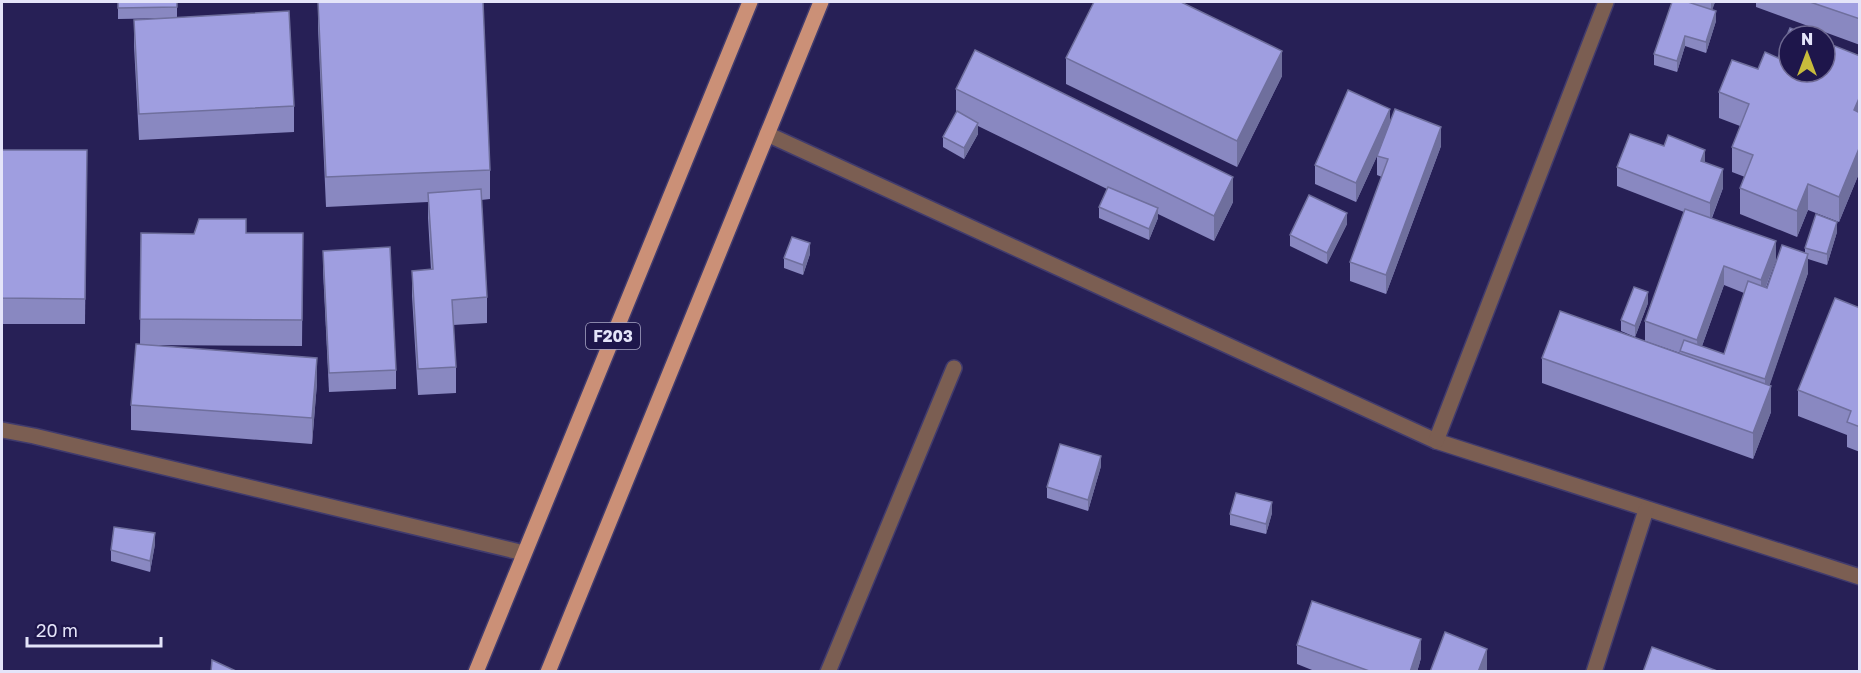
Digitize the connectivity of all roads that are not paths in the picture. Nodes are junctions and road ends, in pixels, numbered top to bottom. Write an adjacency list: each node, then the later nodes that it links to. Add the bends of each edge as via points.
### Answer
1 (750, 2): 9 (main road, F203)
2 (821, 2): 4 (main road)
3 (1606, 2): 7 (street)
4 (767, 134): 7 (street); 12 (main road)
5 (954, 368): 13 (street)
6 (2, 430): 9 (street)
7 (1436, 441): 8 (street)
8 (1646, 510): 10 (street); 14 (street)
9 (524, 553): 11 (main road, F203)
10 (1860, 577)
11 (476, 672)
12 (548, 672)
13 (828, 672)
14 (1594, 672)

